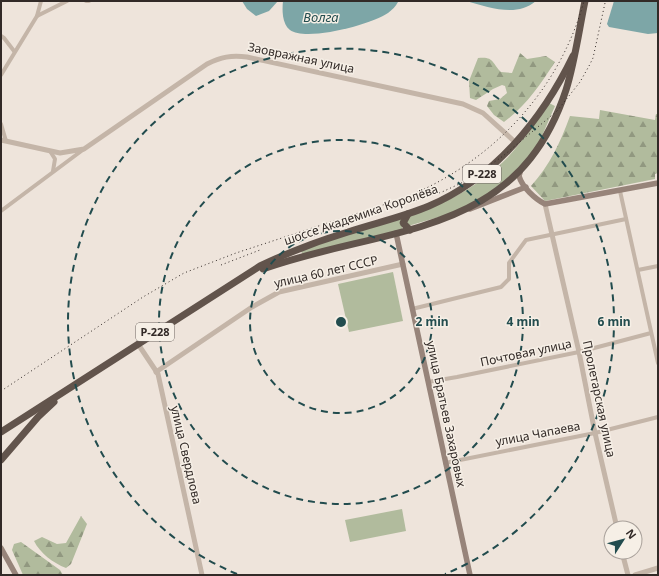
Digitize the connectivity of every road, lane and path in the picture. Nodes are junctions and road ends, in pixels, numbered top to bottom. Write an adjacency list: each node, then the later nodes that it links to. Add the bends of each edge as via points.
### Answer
1 (41, 1): 4 (street)
2 (67, 1): 4 (street)
3 (586, 1): 7 (highway, Р-228)
4 (37, 16): 6 (street)
5 (1, 36): 6 (street)
6 (14, 51): 8 (street)
7 (573, 56): 9 (highway, шоссе Академика Королёва / Р-228, via 559,84); 10 (highway, шоссе Академика Королёва / Р-228, via 566,91)
8 (1, 75)
9 (546, 102): 10 (highway, via 554,102); 13 (highway, шоссе Академика Королёва / Р-228)
10 (558, 109): 16 (highway, шоссе Академика Королёва / Р-228, via 541,144)
11 (1, 124): 12 (street)
12 (4, 140): 15 (street, Заовражная улица)
13 (515, 142): 14 (street, Заовражная улица, via 483,113 463,104 234,56 219,58 207,64); 24 (highway, шоссе Академика Королёва / Р-228, via 492,166 469,184 444,199)
14 (84, 149): 15 (street, Заовражная улица, via 69,153); 17 (street)
15 (50, 151): 17 (street, via 56,159)
16 (522, 168): 19 (main road, via 519,176); 22 (highway, шоссе Академика Королёва / Р-228, via 493,194)
17 (53, 172): 23 (street)
18 (658, 183): 20 (main road)
19 (526, 187): 21 (main road); 22 (main road)
20 (620, 191): 21 (main road); 25 (street)
21 (545, 204): 28 (street, Пролетарская улица)
22 (465, 210): 26 (highway, шоссе Академика Королёва / Р-228, via 444,220)
23 (1, 211)
24 (408, 214): 26 (highway, via 403,223); 32 (highway, шоссе Академика Королёва / Р-228, via 296,249)
25 (626, 219): 28 (street); 31 (street)
26 (410, 230): 27 (highway, шоссе Академика Королёва / Р-228)
27 (396, 234): 29 (main road, улица Братьев Захаровых); 32 (highway, шоссе Академика Королёва / Р-228, via 298,257)
28 (551, 234): 33 (street, via 525,241 509,263 509,279 501,287); 36 (street, Пролетарская улица)
29 (403, 264): 33 (main road, улица Братьев Захаровых); 38 (street, улица 60 лет СССР, via 279,292 252,307)
30 (658, 266): 31 (street)
31 (638, 270): 34 (street)
32 (245, 275): 35 (highway, шоссе Академика Королёва / Р-228)
33 (412, 309): 39 (main road, улица Братьев Захаровых)
34 (652, 333): 36 (street, Почтовая улица); 37 (street)
35 (138, 344): 38 (street, улица Свердлова); 40 (highway, шоссе Академика Королёва / Р-228)
36 (579, 352): 39 (street, Почтовая улица); 43 (street, Пролетарская улица)
37 (658, 363)
38 (156, 372): 51 (street, улица Свердлова)
39 (428, 382): 45 (main road, улица Братьев Захаровых)
40 (66, 391): 42 (highway, шоссе Академика Королёва / Р-228); 44 (highway, шоссе Академика Королёва / Р-228, via 38,417)
41 (658, 417): 43 (street, улица Чапаева)
42 (1, 432)
43 (594, 433): 45 (street, улица Чапаева); 46 (street, Пролетарская улица)
44 (1, 460)
45 (445, 463): 52 (main road, улица Братьев Захаровых)
46 (615, 520)
47 (1, 548): 50 (main road)
48 (624, 560): 53 (street)
49 (658, 568): 54 (street)
50 (16, 575)
51 (202, 575)
52 (470, 575)
53 (628, 575)
54 (635, 575)

